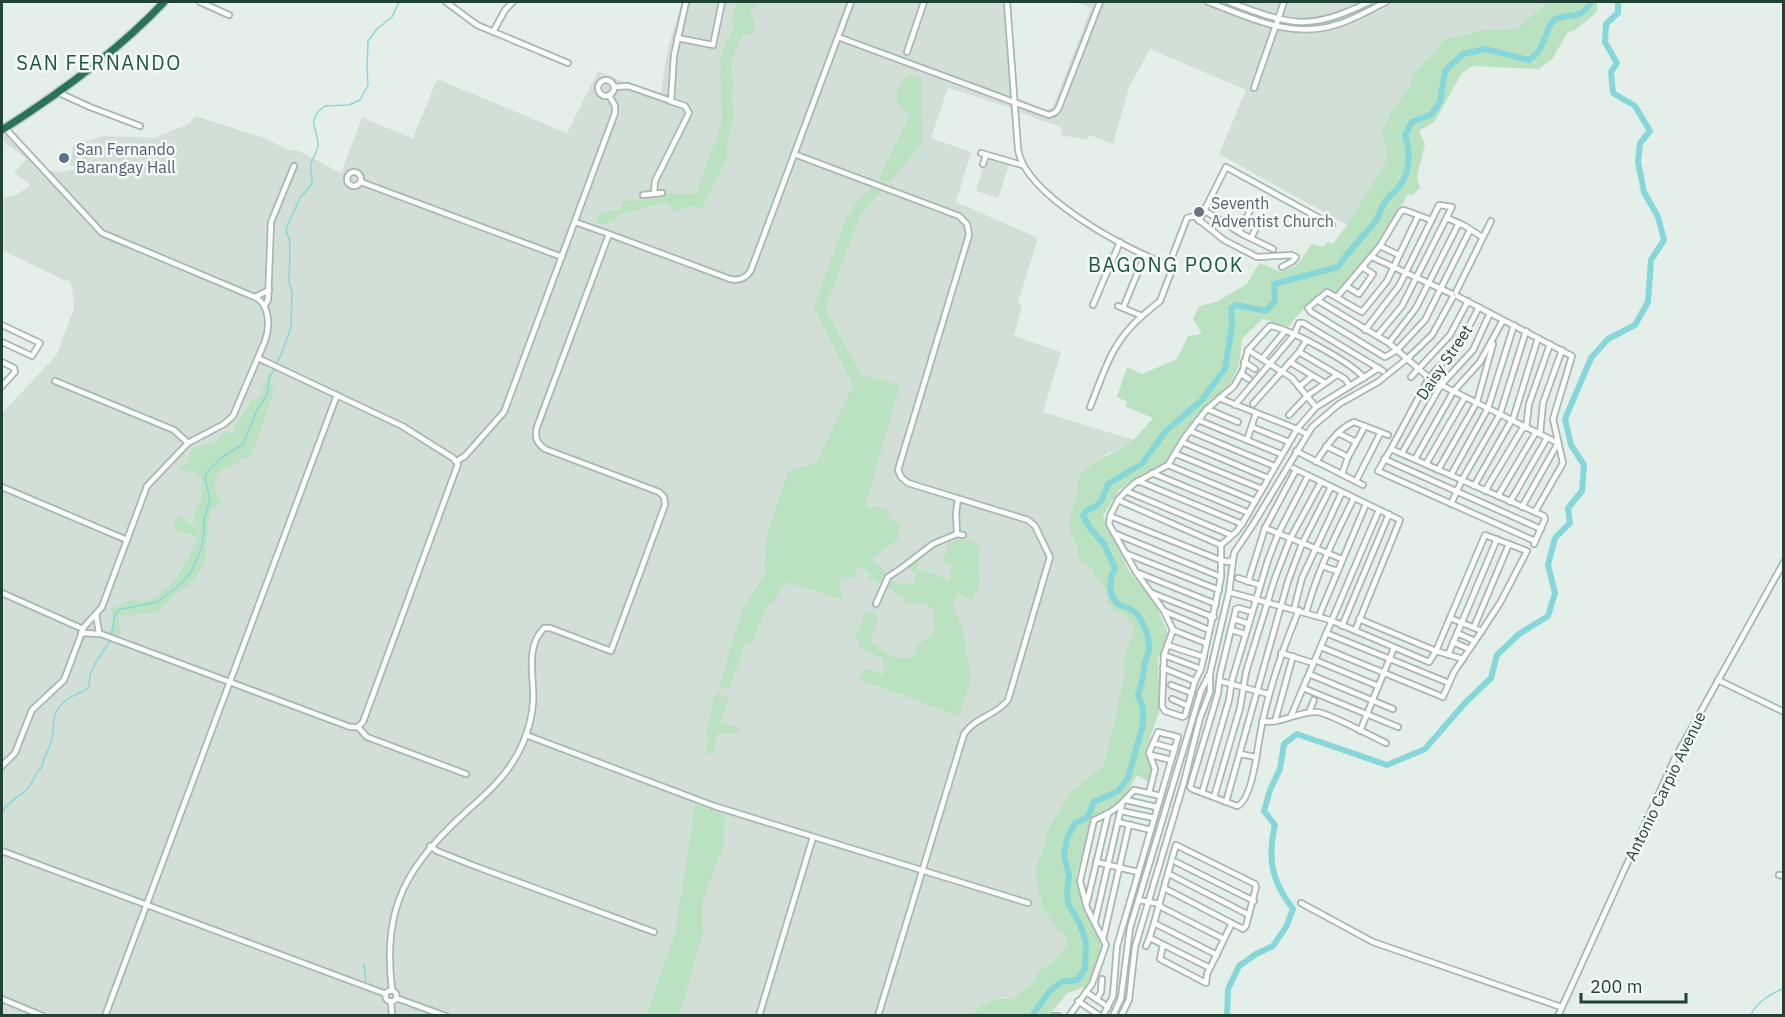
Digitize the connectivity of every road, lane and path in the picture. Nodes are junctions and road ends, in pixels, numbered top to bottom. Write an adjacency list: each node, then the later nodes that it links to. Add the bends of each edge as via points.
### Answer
1 (164, 2): 26 (highway, via 129,36)
2 (200, 2): 16 (street)
3 (446, 2): 19 (street, via 467,19)
4 (513, 2): 19 (street)
5 (686, 2): 21 (street)
6 (722, 2): 21 (street, via 713,45)
7 (851, 2): 20 (street)
8 (924, 2): 22 (street)
9 (1007, 2): 29 (street)
10 (1100, 2): 29 (street, via 1058,110 1046,115)
11 (1208, 2): 18 (street)
12 (1229, 2): 17 (street)
13 (1284, 2): 17 (street)
14 (1369, 2): 17 (street, via 1324,20)
15 (1386, 2): 18 (street, via 1328,27)
16 (229, 15)
17 (1278, 19): 18 (street)
18 (1275, 27): 25 (street)
19 (493, 32): 23 (street)
20 (838, 37): 29 (street); 32 (street)
21 (677, 38): 28 (street)
22 (907, 52)
23 (568, 63)
24 (614, 87): 27 (street); 27 (street, via 608,81 599,85 600,93); 28 (street, via 628,86)
25 (1254, 88)
26 (57, 92): 30 (street); 31 (highway)
27 (609, 95): 50 (street, via 615,113)
28 (670, 101): 39 (street, via 685,106 688,113 655,181)
29 (1014, 103): 35 (street)
30 (140, 126)
31 (3, 129): 80 (street, via 101,232)
32 (794, 154): 56 (street, via 751,270 742,279 730,279); 202 (street, via 959,216 968,225 969,233 898,468 908,483)
33 (1229, 160): 37 (street)
34 (983, 164): 35 (street, via 983,154)
35 (1023, 165): 61 (street, via 1039,185 1075,214)
36 (294, 166): 78 (street, via 271,222)
37 (1226, 167): 43 (street); 52 (street)
38 (361, 182): 67 (street)
39 (654, 193): 40 (street); 41 (street)
40 (662, 193)
41 (644, 195)
42 (1254, 204): 55 (street)
43 (1204, 211): 48 (street); 53 (street)
44 (1418, 216): 47 (street); 62 (street, via 1401,211); 66 (street)
45 (1447, 218): 47 (street, via 1452,207 1440,204); 51 (street); 74 (street)
46 (1260, 220): 59 (street)
47 (1431, 220): 73 (street)
48 (1199, 221): 60 (street); 69 (street, via 1194,216 1187,218)
49 (1491, 221): 58 (street)
50 (575, 222): 56 (street); 67 (street)
51 (1459, 223): 54 (street); 75 (street)
52 (1332, 225)
53 (1230, 227): 55 (street); 60 (street)
54 (1470, 230): 58 (street); 77 (street)
55 (1239, 232): 57 (street)
56 (609, 234): 322 (street, via 536,438 545,449 656,490 664,497 665,505 611,651 550,628 541,631 532,655 533,703)
57 (1244, 235): 59 (street); 63 (street)
58 (1482, 237): 79 (street)
59 (1251, 238): 64 (street)
60 (1224, 240): 63 (street)
61 (1120, 242): 65 (street); 85 (street)
62 (1380, 246): 66 (street); 68 (street)
63 (1238, 247): 70 (street, via 1257,257 1296,257)
64 (1273, 249)
65 (1145, 255): 69 (street); 89 (street, via 1121,307)
66 (1399, 255): 72 (street)
67 (562, 256): 176 (street, via 503,415)
68 (1372, 257): 71 (street); 72 (street)
69 (1169, 265): 89 (street, via 1170,275 1160,301)
70 (1282, 267)
71 (1362, 267): 76 (street); 76 (street, via 1373,275 1359,294)
72 (1393, 268): 73 (street); 87 (street)
73 (1406, 273): 74 (street); 94 (street)
74 (1417, 279): 75 (street); 98 (street, via 1402,306)
75 (1430, 284): 77 (street); 103 (street)
76 (1346, 286): 81 (street)
77 (1441, 289): 79 (street); 106 (street, via 1425,320)
78 (268, 290): 80 (street); 84 (street)
79 (1455, 295): 83 (street); 110 (street, via 1432,335)
80 (255, 297): 84 (street)
81 (1337, 297): 82 (street, via 1327,292); 87 (street)
82 (1317, 300): 91 (street); 106 (street, via 1308,308 1311,312 1385,357)
83 (1468, 301): 86 (street); 117 (street, via 1450,334)
84 (265, 305): 109 (street, via 267,334)
85 (1093, 305)
86 (1479, 307): 88 (street); 124 (street, Daisy Street, via 1461,342)
87 (1362, 312): 91 (street)
88 (1491, 313): 90 (street); 128 (street, via 1473,350)
89 (1142, 316): 140 (street, via 1117,342)
90 (1503, 320): 93 (street); 99 (street)
91 (1354, 322): 94 (street)
92 (2, 325): 102 (street, via 40,343 32,356)
93 (1514, 326): 96 (street); 142 (street)
94 (1365, 330): 98 (street)
95 (1285, 331): 97 (street); 105 (street, via 1270,326); 111 (street)
96 (1526, 331): 100 (street); 145 (street)
97 (1294, 335): 101 (street); 115 (street); 123 (street, via 1299,323 1303,323 1381,369)
98 (1377, 336): 103 (street)
99 (1495, 338): 132 (street); 137 (street)
100 (1538, 338): 104 (street); 148 (street)
101 (1306, 341): 108 (street); 123 (street)
102 (2, 342)
103 (1389, 344): 106 (street)
104 (1550, 344): 107 (street); 152 (street)
105 (1248, 350): 111 (street); 113 (street)
106 (1397, 350): 110 (street)
107 (1562, 350): 157 (street, via 1543,402); 166 (street, via 1573,357 1553,419)
108 (1299, 352): 114 (street); 120 (street)
109 (258, 358): 133 (street); 165 (street, via 231,418)
110 (1408, 358): 117 (street); 158 (street, via 1378,382 1329,411)
111 (1262, 359): 115 (street)
112 (2, 362): 129 (street, via 15,372)
113 (1244, 362): 116 (street); 119 (street)
114 (1290, 362): 118 (street); 121 (street)
115 (1270, 363): 118 (street); 139 (street)
116 (1255, 369)
117 (1420, 369): 122 (street); 124 (street)
118 (1281, 372): 131 (street); 138 (street)
119 (1241, 374): 125 (street); 136 (street)
120 (1337, 375): 127 (street); 130 (street)
121 (1312, 376): 127 (street); 131 (street)
122 (1411, 377)
123 (1364, 378): 130 (street)
124 (1430, 378): 128 (street); 168 (street, Daisy Street)
125 (1249, 379)
126 (55, 381): 165 (street, via 176,432)
127 (1325, 383): 134 (street)
128 (1441, 385): 132 (street); 170 (street)
129 (2, 386)
130 (1350, 386): 141 (street)
131 (1299, 387): 134 (street)
132 (1453, 392): 135 (street); 175 (street)
133 (337, 395): 176 (street, via 405,427); 296 (street)
134 (1307, 396): 141 (street); 146 (street)
135 (1465, 397): 137 (street); 178 (street)
136 (1219, 399): 139 (street); 143 (street)
137 (1477, 402): 142 (street); 181 (street)
138 (1253, 404)
139 (1235, 405): 144 (street)
140 (1090, 407)
141 (1316, 407): 153 (street)
142 (1488, 408): 145 (street); 184 (street)
143 (1207, 409): 147 (street); 149 (street)
144 (1256, 413): 151 (street); 153 (street)
145 (1500, 414): 148 (street); 187 (street)
146 (1289, 415)
147 (1198, 420): 154 (street); 161 (street)
148 (1512, 420): 152 (street); 192 (street)
149 (1238, 422)
150 (1365, 426): 155 (street); 156 (street, via 1354,422); 164 (street)
151 (1252, 427): 161 (street); 163 (street)
152 (1525, 427): 157 (street); 197 (street)
153 (1297, 429): 158 (street); 163 (street)
154 (1190, 431): 162 (street); 180 (street)
155 (1381, 432): 159 (street); 189 (street)
156 (1338, 433): 164 (street); 167 (street)
157 (1538, 433): 160 (street); 200 (street)
158 (1307, 434): 169 (street)
159 (1388, 435)
160 (1547, 438): 166 (street); 205 (street)
161 (1246, 440): 172 (street)
162 (1182, 441): 171 (street); 186 (street)
163 (1289, 442): 172 (street)
164 (1356, 442): 173 (street)
165 (188, 443): 222 (street, via 147,486)
166 (1558, 443): 208 (street); 210 (street, via 1563,463)
167 (1326, 446): 173 (street); 177 (street)
168 (1391, 448): 170 (street); 174 (street, Daisy Street)
169 (1296, 451): 177 (street); 231 (street)
170 (1402, 453): 175 (street)
171 (1176, 454): 179 (street); 195 (street)
172 (1281, 454): 180 (street)
173 (1348, 457): 183 (street)
174 (1384, 459): 199 (street); 207 (street, via 1378,472)
175 (1414, 459): 178 (street)
176 (457, 461): 319 (street, via 372,698)
177 (1316, 462): 183 (street)
178 (1426, 464): 181 (street)
179 (1168, 465): 182 (street); 204 (street)
180 (1274, 466): 186 (street)
181 (1438, 470): 184 (street)
182 (1152, 473): 188 (street); 211 (street)
183 (1341, 474): 189 (street)
184 (1451, 475): 187 (street)
185 (1308, 476): 190 (street); 215 (street, via 1294,469); 218 (street)
186 (1268, 478): 195 (street)
187 (1462, 480): 192 (street); 199 (street)
188 (1138, 481): 196 (street); 214 (street)
189 (1356, 481): 191 (street)
190 (1321, 482): 194 (street); 220 (street)
191 (1363, 484)
192 (1474, 486): 197 (street)
193 (2, 487): 222 (street)
194 (1331, 487): 198 (street); 223 (street)
195 (1262, 489): 204 (street)
196 (1126, 491): 203 (street); 219 (street)
197 (1485, 491): 200 (street)
198 (1342, 492): 201 (street); 226 (street)
199 (1457, 492): 207 (street); 216 (street)
200 (1498, 496): 205 (street)
201 (1354, 498): 206 (street); 228 (street)
202 (958, 499): 246 (street, via 960,535 927,548 888,577); 354 (street, via 1030,521 1049,560 1008,700 964,734)
203 (1118, 500): 213 (street); 225 (street)
204 (1255, 501): 211 (street)
205 (1510, 502): 208 (street)
206 (1366, 504): 209 (street); 229 (street)
207 (1451, 504): 216 (street, via 1534,543)
208 (1522, 507): 210 (street)
209 (1379, 510): 212 (street); 259 (street)
210 (1535, 512): 216 (street, via 1545,517)
211 (1249, 513): 214 (street)
212 (1389, 514): 256 (street, via 1400,522); 262 (street)
213 (1110, 516): 217 (street, via 1108,524); 230 (street)
214 (1242, 524): 219 (street)
215 (1265, 528): 218 (street); 238 (street)
216 (1541, 529)
217 (1115, 533): 227 (street); 236 (street)
218 (1278, 534): 220 (street); 239 (street)
219 (1232, 536): 225 (street)
220 (1290, 539): 223 (street); 245 (street)
221 (1497, 539): 224 (street); 257 (street, via 1485,536); 260 (street)
222 (127, 540): 253 (street, via 104,605)
223 (1302, 544): 226 (street); 248 (street)
224 (1509, 544): 263 (street); 269 (street, via 1527,551)
225 (1221, 546): 230 (street)
226 (1315, 549): 228 (street); 249 (street, via 1302,578)
227 (1125, 553): 234 (street); 240 (street)
228 (1327, 554): 229 (street); 233 (street)
229 (1342, 559): 235 (street)
230 (1220, 560): 231 (street); 236 (street)
231 (1232, 560): 241 (street)
232 (1784, 562): 295 (street, Antonio Carpio Avenue)
233 (1322, 566): 235 (street); 252 (street)
234 (1136, 572): 243 (street); 247 (street)
235 (1337, 572): 254 (street)
236 (1221, 577): 240 (street)
237 (1238, 578): 238 (street)
238 (1248, 582): 239 (street)
239 (1260, 585): 244 (street)
240 (1219, 590): 247 (street)
241 (1229, 592): 244 (street); 292 (street)
242 (2, 593): 267 (street)
243 (1152, 593): 250 (street); 255 (street)
244 (1256, 599): 245 (street); 251 (street)
245 (1268, 603): 248 (street); 303 (street)
246 (876, 604)
247 (1216, 604): 255 (street)
248 (1281, 607): 249 (street); 305 (street)
249 (1296, 610): 252 (street); 282 (street)
250 (1164, 611): 264 (street); 265 (street)
251 (1252, 612): 258 (street, via 1238,607); 261 (street)
252 (1306, 613): 254 (street)
253 (96, 614): 267 (street); 270 (street)
254 (1318, 616): 259 (street)
255 (1212, 617): 265 (street)
256 (1359, 618): 268 (street); 281 (street)
257 (1450, 618): 260 (street); 281 (street)
258 (1234, 619): 261 (street); 266 (street)
259 (1330, 620): 262 (street); 271 (street)
260 (1461, 622): 263 (street); 272 (street)
261 (1249, 624): 273 (street)
262 (1342, 626): 268 (street)
263 (1474, 627): 269 (street)
264 (1173, 630): 276 (street); 277 (street)
265 (1209, 630): 276 (street)
266 (1231, 630): 273 (street); 298 (street)
267 (82, 631): 270 (street); 330 (street, via 65,678 32,710 15,753)
268 (1355, 631): 279 (street)
269 (1482, 631): 274 (street)
270 (99, 633): 296 (street)
271 (1326, 633): 278 (street); 287 (street)
272 (1457, 633): 274 (street); 275 (street)
273 (1245, 634): 301 (street)
274 (1475, 641): 280 (street)
275 (1453, 642): 280 (street); 284 (street)
276 (1206, 643): 286 (street)
277 (1167, 645): 283 (street); 286 (street)
278 (1321, 647): 289 (street); 293 (street)
279 (1394, 648): 281 (street, via 1428,662); 287 (street)
280 (1469, 649): 288 (street)
281 (1436, 651): 284 (street)
282 (1281, 653): 285 (street); 307 (street)
283 (1164, 655): 290 (street); 291 (street)
284 (1448, 655): 288 (street)
285 (1293, 656): 289 (street); 318 (street)
286 (1204, 657): 291 (street)
287 (1389, 659): 293 (street); 299 (street)
288 (1463, 659): 299 (street)
289 (1314, 662): 294 (street); 302 (street)
290 (1163, 668): 297 (street); 311 (street, via 1163,709 1183,717)
291 (1201, 669): 297 (street)
292 (1210, 673): 358 (street, via 1201,691); 361 (street, via 1210,692)
293 (1383, 673): 299 (street, via 1443,697); 302 (street)
294 (1309, 674): 304 (street); 310 (street)
295 (1718, 680): 314 (street); 392 (street, Antonio Carpio Avenue, via 1675,758)
296 (231, 681): 319 (street); 364 (street)
297 (1195, 681): 306 (street)
298 (1220, 681): 301 (street); 335 (street, via 1190,785)
299 (1449, 683)
300 (1171, 685): 306 (street)
301 (1232, 685): 303 (street); 335 (street)
302 (1378, 686): 310 (street)
303 (1244, 688): 305 (street); 337 (street)
304 (1303, 688): 315 (street); 316 (street)
305 (1256, 692): 307 (street); 326 (street)
306 (1191, 693): 311 (street)
307 (1268, 694): 317 (street)
308 (1172, 699): 311 (street)
309 (1314, 700): 313 (street)
310 (1372, 700): 312 (street); 315 (street)
311 (1188, 706)
312 (1393, 709)
313 (1309, 712): 316 (street); 321 (street, via 1320,712)
314 (1784, 712)
315 (1366, 714): 320 (street); 321 (street)
316 (1291, 716): 318 (street)
317 (1262, 721): 318 (street); 328 (street)
318 (1275, 721)
319 (358, 727): 333 (street, via 367,737)
320 (1398, 727)
321 (1360, 731): 324 (street)
322 (526, 735): 347 (street, via 706,803); 348 (street, via 502,778)
323 (1153, 743): 325 (street); 325 (street, via 1158,732 1178,737); 331 (street, via 1149,753)
324 (1386, 743)
325 (1174, 749): 329 (street)
326 (1240, 754): 328 (street); 339 (street)
327 (1151, 755): 329 (street)
328 (1256, 758): 339 (street, via 1243,803 1237,806)
329 (1171, 760): 332 (street)
330 (2, 766)
331 (1155, 769): 332 (street); 334 (street)
332 (1168, 772): 336 (street)
333 (466, 774)
334 (1149, 793): 336 (street); 338 (street, via 1134,790)
335 (1202, 793): 337 (street)
336 (1161, 796): 343 (street)
337 (1214, 797): 339 (street)
338 (1124, 802): 340 (street); 341 (street); 342 (street)
339 (1226, 802)
340 (1156, 807)
341 (1121, 811): 343 (street); 344 (street)
342 (1108, 814): 351 (street); 363 (street, via 1094,820 1080,880)
343 (1154, 818): 346 (street)
344 (1118, 822): 345 (street); 352 (street)
345 (1129, 825): 346 (street); 353 (street)
346 (1151, 830): 355 (street)
347 (813, 837): 354 (street); 398 (street)
348 (430, 846): 370 (street); 383 (street, via 409,878 395,914 389,951)
349 (2, 851): 364 (street)
350 (1176, 861): 359 (street)
351 (1096, 862): 352 (street); 363 (street)
352 (1108, 865): 353 (street); 367 (street)
353 (1120, 868): 355 (street); 372 (street)
354 (922, 871): 360 (street); 399 (street)
355 (1138, 872): 376 (street)
356 (1169, 874): 366 (street)
357 (1164, 888): 359 (street, via 1176,845 1255,884); 365 (street); 369 (street)
358 (1139, 900): 361 (street); 402 (street, via 1130,928 1121,998)
359 (1254, 901): 366 (street)
360 (1028, 903)
361 (1149, 903): 365 (street); 403 (street, via 1135,947 1129,1000)
362 (1301, 903): 392 (street, via 1373,942)
363 (1086, 904): 367 (street)
364 (147, 905): 385 (street); 395 (street)
365 (1159, 906): 368 (street); 373 (street)
366 (1249, 915): 369 (street, via 1243,929)
367 (1095, 923): 372 (street)
368 (1154, 923): 371 (street); 378 (street)
369 (1232, 923): 373 (street)
370 (654, 932)
371 (1150, 938): 375 (street); 377 (street)
372 (1103, 939): 374 (street)
373 (1224, 939): 378 (street)
374 (1106, 945): 376 (street); 380 (street)
375 (1163, 945): 379 (street); 379 (street, via 1160,960 1205,983)
376 (1117, 946): 382 (street)
377 (1146, 946)
378 (1216, 955): 379 (street)
379 (1210, 968)
380 (1094, 978): 381 (street); 384 (street)
381 (1102, 979): 382 (street); 388 (street)
382 (1115, 980): 391 (street)
383 (392, 990): 385 (street); 386 (street)
384 (1086, 992): 388 (street); 390 (street)
385 (386, 994): 389 (street)
386 (396, 998): 389 (street); 397 (street)
387 (2, 999): 394 (street)
388 (1096, 999): 391 (street)
389 (391, 1001): 396 (street)
390 (1078, 1001): 393 (street); 401 (street)
391 (1108, 1007): 401 (street)
392 (1562, 1007): 404 (street, Antonio Carpio Avenue)
393 (1070, 1013): 400 (street)
394 (43, 1016)
395 (105, 1016)
396 (392, 1016)
397 (446, 1016)
398 (759, 1016)
399 (878, 1016)
400 (1079, 1016)
401 (1102, 1016)
402 (1113, 1016)
403 (1121, 1016)
404 (1558, 1016)

